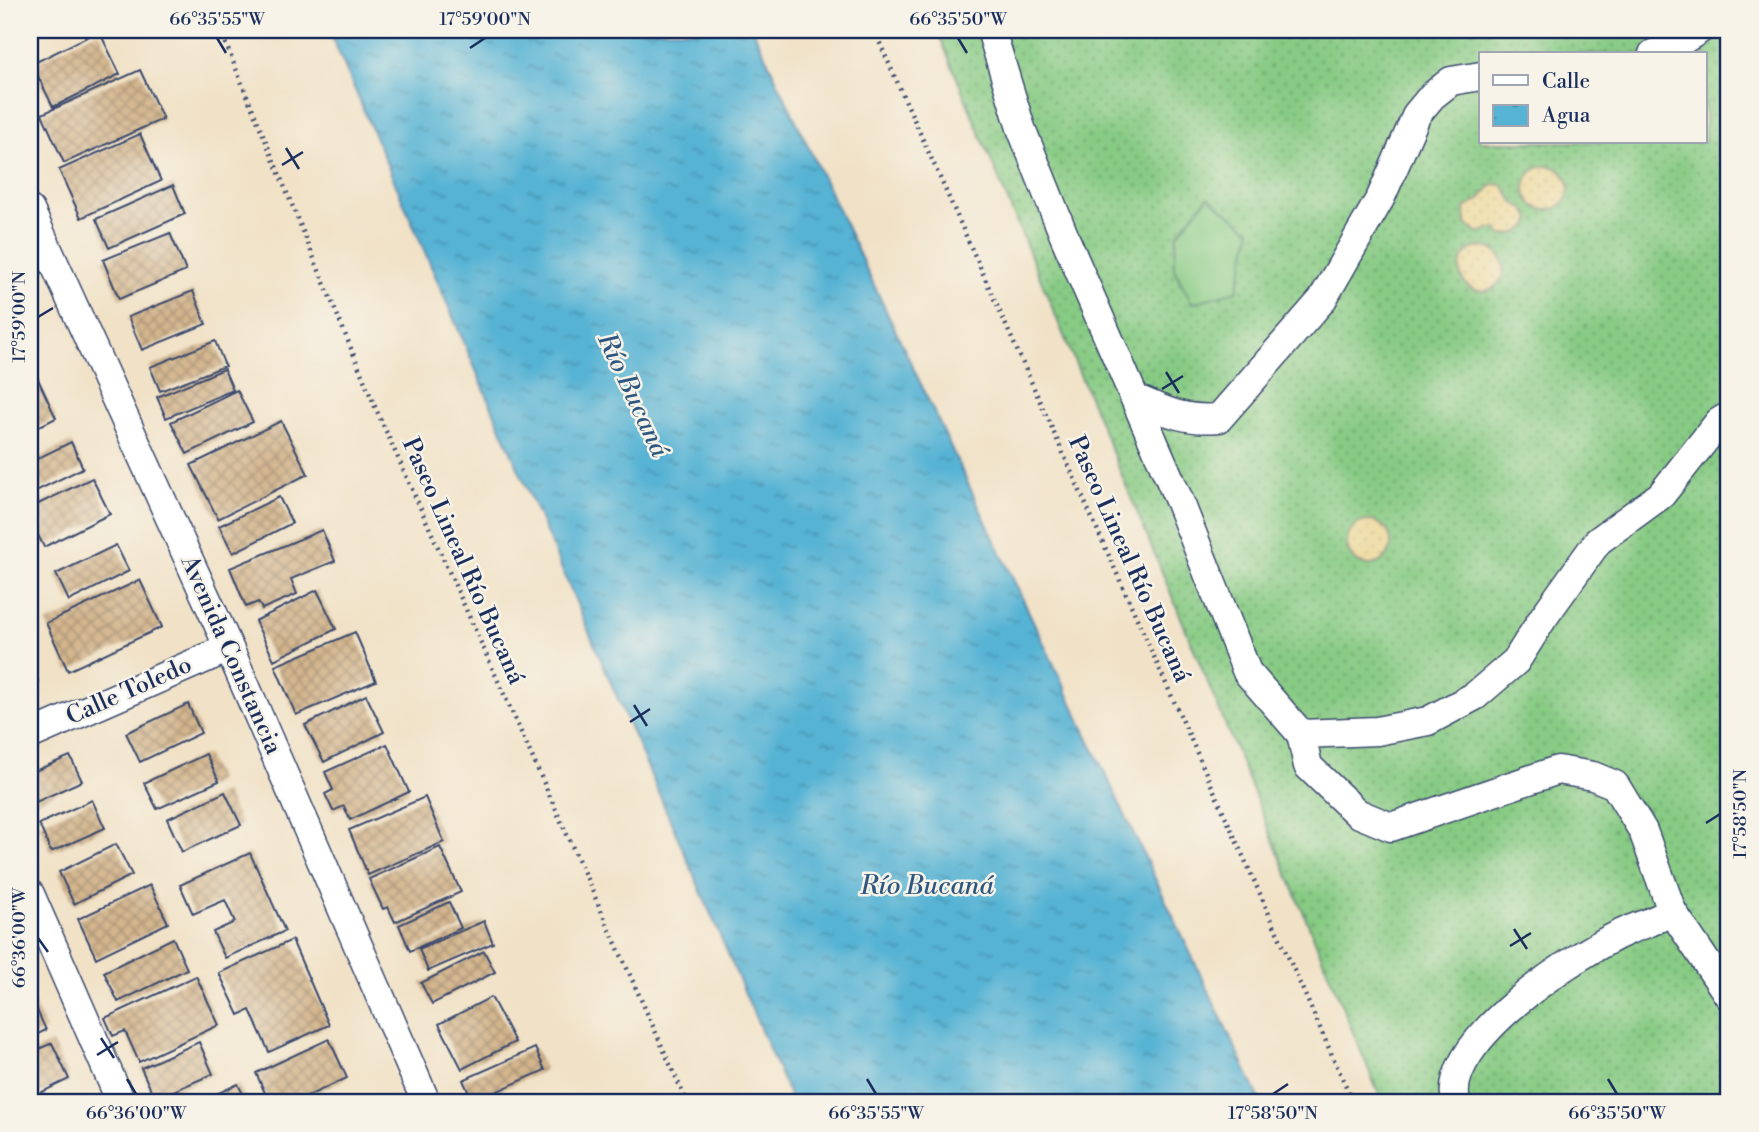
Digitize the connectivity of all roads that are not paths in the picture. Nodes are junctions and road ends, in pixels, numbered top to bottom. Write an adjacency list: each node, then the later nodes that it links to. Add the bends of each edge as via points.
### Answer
1 (991, 30): 6 (street, via 1021,128)
2 (1699, 30): 3 (street)
3 (1658, 52)
4 (1479, 76): 6 (street, via 1451,82 1417,114 1381,197 1322,300 1219,418 1181,417)
5 (30, 210): 8 (street, Avenida Constancia)
6 (1137, 400): 9 (street, via 1247,672)
7 (1729, 416): 9 (street, via 1719,422 1661,495 1598,541 1516,661 1475,696 1428,722 1377,732)
8 (229, 648): 10 (street, Calle Toledo); 15 (street, Avenida Constancia)
9 (1301, 734): 12 (street, via 1308,766 1357,813 1391,827 1558,770 1615,785 1643,831)
10 (30, 735)
11 (30, 894): 14 (street)
12 (1672, 911): 13 (street); 16 (street, via 1560,970 1493,1023 1458,1070)
13 (1729, 996)
14 (121, 1102)
15 (426, 1102)
16 (1456, 1102)

